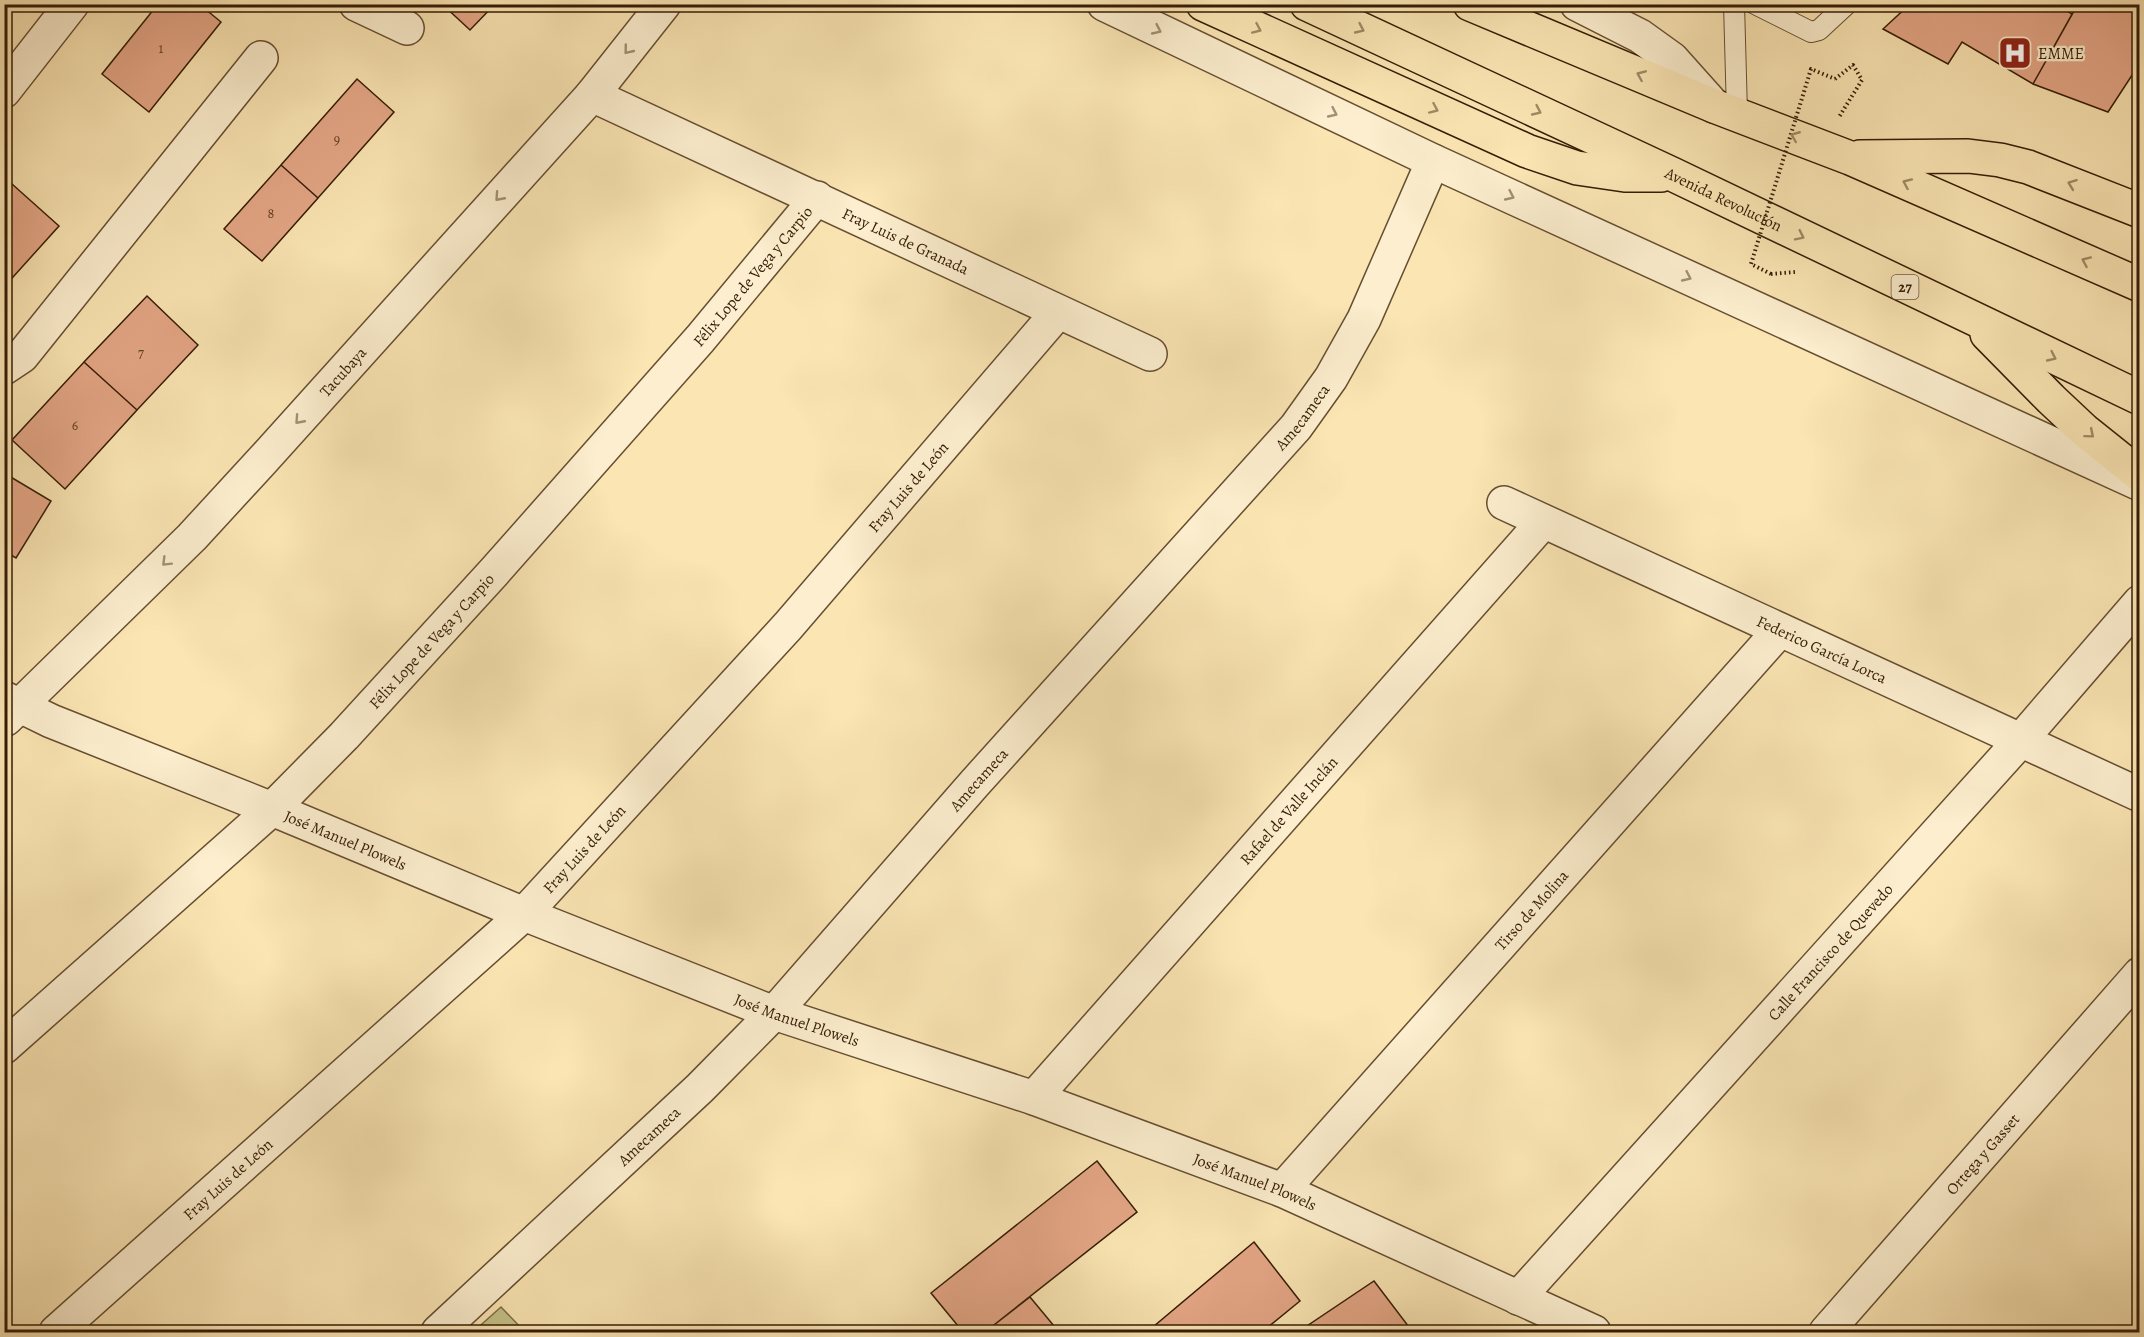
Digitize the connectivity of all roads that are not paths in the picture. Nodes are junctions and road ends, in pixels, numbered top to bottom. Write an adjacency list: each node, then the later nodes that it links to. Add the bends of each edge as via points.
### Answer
1 (72, 4): 14 (street)
2 (356, 4): 12 (street)
3 (664, 4): 15 (street, Tacubaya, one-way to 15)
4 (1104, 4): 18 (street, one-way to 18)
5 (1203, 4): 19 (main road, one-way to 19, via 1527,151 1577,168 1625,175)
6 (1307, 4): 19 (main road, Avenida Revolución / 27, one-way to 19)
7 (1470, 4): 16 (main road, one-way to 7)
8 (1577, 4): 16 (street, via 1640,36 1672,59)
9 (1734, 4): 16 (lane)
10 (1755, 4): 11 (lane, via 1810,32 1820,30)
11 (1847, 4)
12 (407, 28)
13 (261, 58): 26 (street, via 22,356)
14 (4, 91)
15 (592, 95): 20 (street, Fray Luis de Granada); 34 (street, Tacubaya, one-way to 34, via 207,520)
16 (1726, 110): 17 (main road, one-way to 16)
17 (1836, 152): 21 (main road, one-way to 17, via 2028,167 2000,160); 22 (main road, one-way to 17)
18 (1433, 161): 29 (street, one-way to 29); 40 (street, Amecameca, via 1364,319 1331,378 1296,427)
19 (1672, 174): 24 (main road, Avenida Revolución / 27, one-way to 24)
20 (817, 198): 23 (street, Fray Luis de Granada); 37 (street, Félix Lope de Vega y Carpio, via 700,339 494,572)
21 (2139, 211)
22 (2139, 285)
23 (1058, 312): 25 (street, Fray Luis de Granada); 38 (street, Fray Luis de León, via 788,626)
24 (1973, 320): 27 (main road, Avenida Revolución / 27, one-way to 27); 28 (main road, one-way to 28, via 2050,399)
25 (1150, 354)
26 (4, 368)
27 (2139, 398)
28 (2139, 476)
29 (2139, 484)
30 (1504, 503): 31 (street, Federico García Lorca)
31 (1543, 522): 33 (street, Federico García Lorca); 42 (street, Rafael de Valle Inclán)
32 (2139, 602): 35 (street, Calle Francisco de Quevedo)
33 (1780, 630): 35 (street, Federico García Lorca); 43 (street, Tirso de Molina)
34 (10, 708): 37 (street, José Manuel Plowels)
35 (2020, 741): 36 (street, Federico García Lorca); 44 (street, Calle Francisco de Quevedo)
36 (2139, 795)
37 (272, 809): 38 (street, José Manuel Plowels); 41 (street, Félix Lope de Vega y Carpio)
38 (524, 914): 40 (street, José Manuel Plowels); 45 (street, Fray Luis de León)
39 (2139, 974): 48 (street, Ortega y Gasset)
40 (774, 1013): 42 (street, José Manuel Plowels); 46 (street, Amecameca, via 675,1112)
41 (4, 1047)
42 (1034, 1098): 43 (street, José Manuel Plowels)
43 (1282, 1190): 44 (street, José Manuel Plowels)
44 (1518, 1298): 47 (street, José Manuel Plowels)
45 (56, 1332)
46 (438, 1332)
47 (1594, 1332)
48 (1826, 1332)

